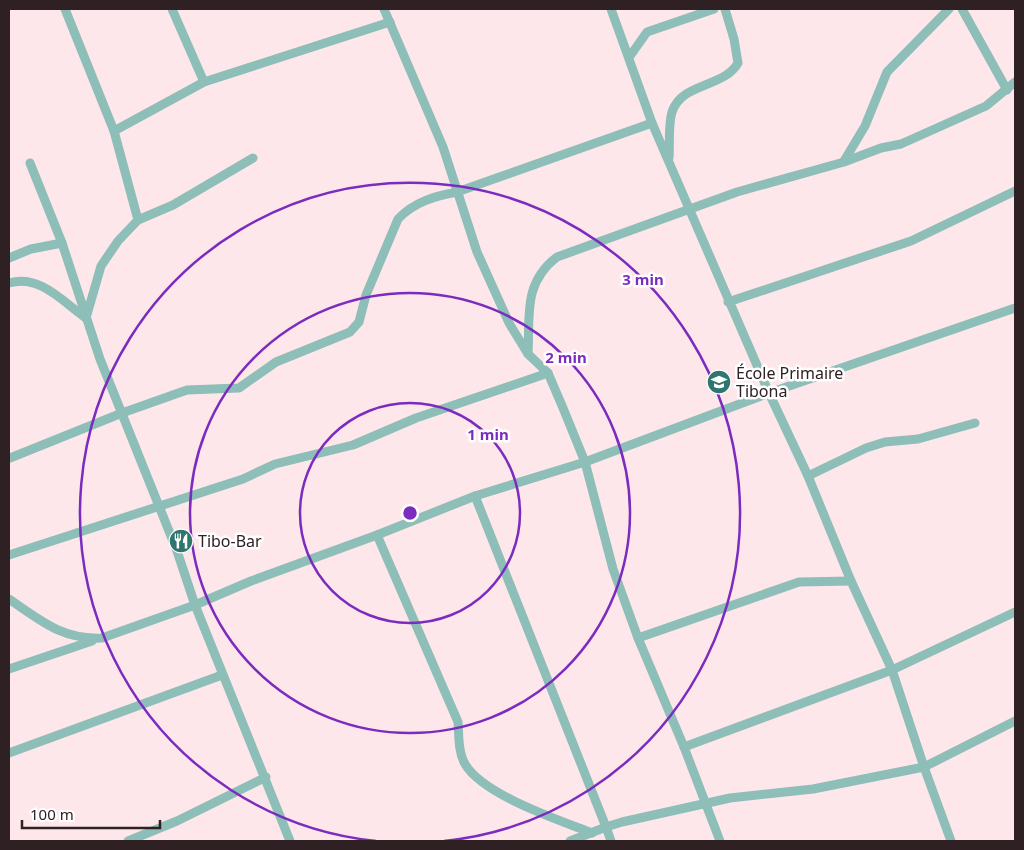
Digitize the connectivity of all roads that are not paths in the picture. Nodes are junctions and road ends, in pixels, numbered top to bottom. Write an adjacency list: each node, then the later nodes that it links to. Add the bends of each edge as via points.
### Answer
1 (65, 9): 15 (street)
2 (172, 9): 11 (street)
3 (384, 9): 9 (street)
4 (611, 9): 10 (street)
5 (714, 9): 10 (street, via 647,32)
6 (725, 9): 17 (street, via 738,63 728,75 684,94 678,101 672,112)
7 (949, 9): 18 (street, via 887,72 865,126)
8 (962, 9): 13 (street)
9 (390, 22): 11 (street); 20 (street, via 427,105)
10 (630, 56): 14 (street)
11 (204, 82): 15 (street)
12 (1015, 82): 13 (street)
13 (1007, 90): 18 (street, via 986,106 958,120 901,144)
14 (652, 123): 17 (street); 20 (street)
15 (114, 131): 23 (street)
16 (253, 158): 23 (street, via 173,205)
17 (669, 160): 22 (street)
18 (844, 162): 22 (street, via 737,192)
19 (30, 164): 24 (street)
20 (457, 192): 30 (street, via 477,252 509,323); 33 (street, via 424,201 407,209 398,219 366,295 359,322 350,332 276,362 239,388 187,390)
21 (1015, 192): 27 (street, via 911,241)
22 (691, 209): 27 (street); 30 (street, via 556,257 544,266 531,291)
23 (138, 220): 29 (street, via 101,266)
24 (62, 243): 25 (street, via 31,249); 29 (street)
25 (9, 258)
26 (9, 283): 29 (street, via 34,282)
27 (728, 302): 32 (street)
28 (1015, 308): 32 (street)
29 (86, 318): 33 (street)
30 (528, 354): 31 (street)
31 (548, 373): 36 (street); 39 (street, via 416,418 353,446 275,464 243,479)
32 (769, 393): 36 (street); 37 (street)
33 (122, 412): 35 (street); 39 (street)
34 (975, 423): 37 (street, via 918,439 884,442)
35 (10, 458)
36 (585, 462): 38 (street); 47 (street, via 613,569)
37 (808, 476): 42 (street)
38 (475, 496): 40 (street); 57 (street)
39 (158, 505): 41 (street); 44 (street)
40 (377, 535): 44 (street); 58 (street, via 458,722 464,763 473,774 529,809)
41 (9, 555)
42 (851, 581): 47 (street, via 799,582); 49 (street)
43 (9, 599): 46 (street, via 61,633)
44 (195, 605): 46 (street); 50 (street)
45 (1015, 612): 49 (street)
46 (102, 638): 48 (street)
47 (638, 638): 52 (street)
48 (9, 669)
49 (892, 670): 52 (street); 54 (street)
50 (222, 675): 53 (street); 55 (street)
51 (1015, 722): 54 (street)
52 (684, 746): 56 (street)
53 (9, 753)
54 (924, 767): 56 (street, via 813,789 760,793); 64 (street)
55 (266, 777): 59 (street); 60 (street)
56 (704, 803): 57 (street); 63 (street)
57 (606, 827): 58 (street); 62 (street)
58 (592, 833): 61 (street)
59 (128, 841)
60 (290, 841)
61 (570, 841)
62 (611, 841)
63 (720, 841)
64 (951, 841)

